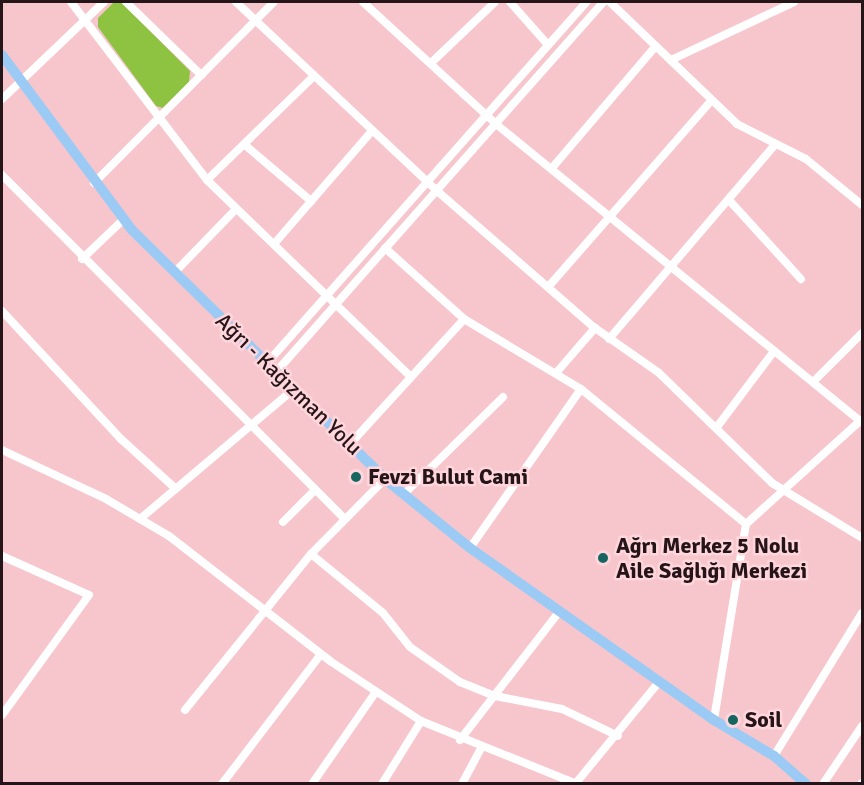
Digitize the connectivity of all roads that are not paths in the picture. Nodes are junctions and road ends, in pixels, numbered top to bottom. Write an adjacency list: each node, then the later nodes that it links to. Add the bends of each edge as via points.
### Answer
1 (71, 2): 13 (street)
2 (104, 2): 13 (street)
3 (126, 2): 20 (street)
4 (236, 2): 14 (street)
5 (274, 2): 14 (street)
6 (363, 2): 19 (street)
7 (495, 2): 19 (street)
8 (510, 2): 15 (street)
9 (586, 2): 15 (street)
10 (603, 2): 27 (street)
11 (610, 2): 16 (street)
12 (794, 2): 18 (street)
13 (88, 18): 22 (street); 26 (street)
14 (256, 19): 20 (street); 21 (street)
15 (548, 45): 25 (street)
16 (656, 46): 18 (street); 31 (street)
17 (2, 55): 22 (main road, Ağrı - Kağızman Yolu)
18 (670, 60): 24 (street)
19 (432, 62): 25 (street)
20 (201, 75): 26 (street)
21 (314, 76): 28 (street); 29 (street)
22 (22, 82): 23 (street); 35 (main road, Ağrı - Kağızman Yolu)
23 (2, 99)
24 (712, 100): 30 (street); 41 (street)
25 (486, 115): 27 (street); 34 (street)
26 (159, 117): 33 (street); 35 (street)
27 (496, 124): 31 (street); 36 (street)
28 (372, 131): 34 (street); 38 (street)
29 (245, 145): 33 (street); 38 (street)
30 (773, 147): 37 (street); 39 (street, via 806,159)
31 (552, 168): 41 (street)
32 (2, 175): 45 (street)
33 (207, 180): 40 (street)
34 (427, 182): 36 (street); 50 (street)
35 (94, 183): 42 (main road, Ağrı - Kağızman Yolu)
36 (436, 190): 44 (street); 49 (street)
37 (729, 200): 46 (street); 48 (street)
38 (311, 201): 43 (street)
39 (862, 205)
40 (235, 210): 43 (street); 47 (street)
41 (610, 216): 46 (street); 49 (street)
42 (123, 220): 45 (street); 47 (main road, Ağrı - Kağızman Yolu)
43 (274, 244): 50 (street)
44 (385, 248): 51 (street); 53 (street)
45 (82, 259): 67 (street)
46 (669, 266): 56 (street); 57 (street)
47 (175, 272): 58 (main road, Ağrı - Kağızman Yolu)
48 (801, 279)
49 (549, 286): 54 (street)
50 (327, 295): 51 (street); 58 (street)
51 (336, 305): 59 (street); 61 (street)
52 (2, 311): 72 (street, via 121,439)
53 (464, 319): 60 (street); 61 (street)
54 (595, 328): 56 (street); 60 (street)
55 (862, 333): 62 (street)
56 (609, 339): 68 (street, via 659,373)
57 (774, 351): 62 (street); 68 (street)
58 (267, 363): 59 (main road, Ağrı - Kağızman Yolu)
59 (276, 372): 64 (main road, Ağrı - Kağızman Yolu)
60 (556, 373): 63 (street)
61 (410, 376): 69 (street)
62 (813, 382): 66 (street)
63 (581, 388): 79 (street); 81 (street)
64 (294, 389): 67 (street); 69 (main road, Ağrı - Kağızman Yolu)
65 (503, 397): 75 (street)
66 (861, 422): 74 (street)
67 (252, 427): 72 (street); 73 (street)
68 (717, 427): 74 (street)
69 (350, 444): 71 (main road, Ağrı - Kağızman Yolu)
70 (2, 450): 77 (street)
71 (385, 479): 75 (main road, Ağrı - Kağızman Yolu); 76 (street)
72 (176, 489): 77 (street)
73 (314, 491): 76 (street); 78 (street)
74 (786, 491): 79 (street); 80 (street)
75 (403, 495): 81 (main road, Ağrı - Kağızman Yolu)
76 (344, 518): 82 (street)
77 (140, 519): 84 (street)
78 (283, 522)
79 (746, 524): 93 (street)
80 (862, 538)
81 (470, 548): 85 (main road, Ağrı - Kağızman Yolu)
82 (311, 554): 84 (street); 90 (street, via 383,613 425,660)
83 (2, 556): 92 (street, via 89,595)
84 (265, 608): 87 (street); 91 (street)
85 (559, 612): 88 (main road, Ağrı - Kağızman Yolu); 90 (street)
86 (862, 613): 99 (street)
87 (321, 654): 89 (street); 100 (street)
88 (659, 682): 93 (main road, Ağrı - Kağızman Yolu); 96 (street)
89 (375, 693): 94 (street); 101 (street)
90 (495, 696): 96 (street, via 562,709); 97 (street)
91 (185, 710)
92 (2, 715)
93 (714, 720): 99 (main road, Ağrı - Kağızman Yolu)
94 (421, 721): 97 (street); 102 (street)
95 (862, 726): 106 (street)
96 (618, 736): 104 (street)
97 (460, 740): 98 (street)
98 (481, 749): 103 (street); 104 (street)
99 (774, 756): 105 (main road, Ağrı - Kağızman Yolu)
100 (222, 783)
101 (312, 783)
102 (382, 783)
103 (462, 783)
104 (577, 783)
105 (806, 783)
106 (824, 783)

